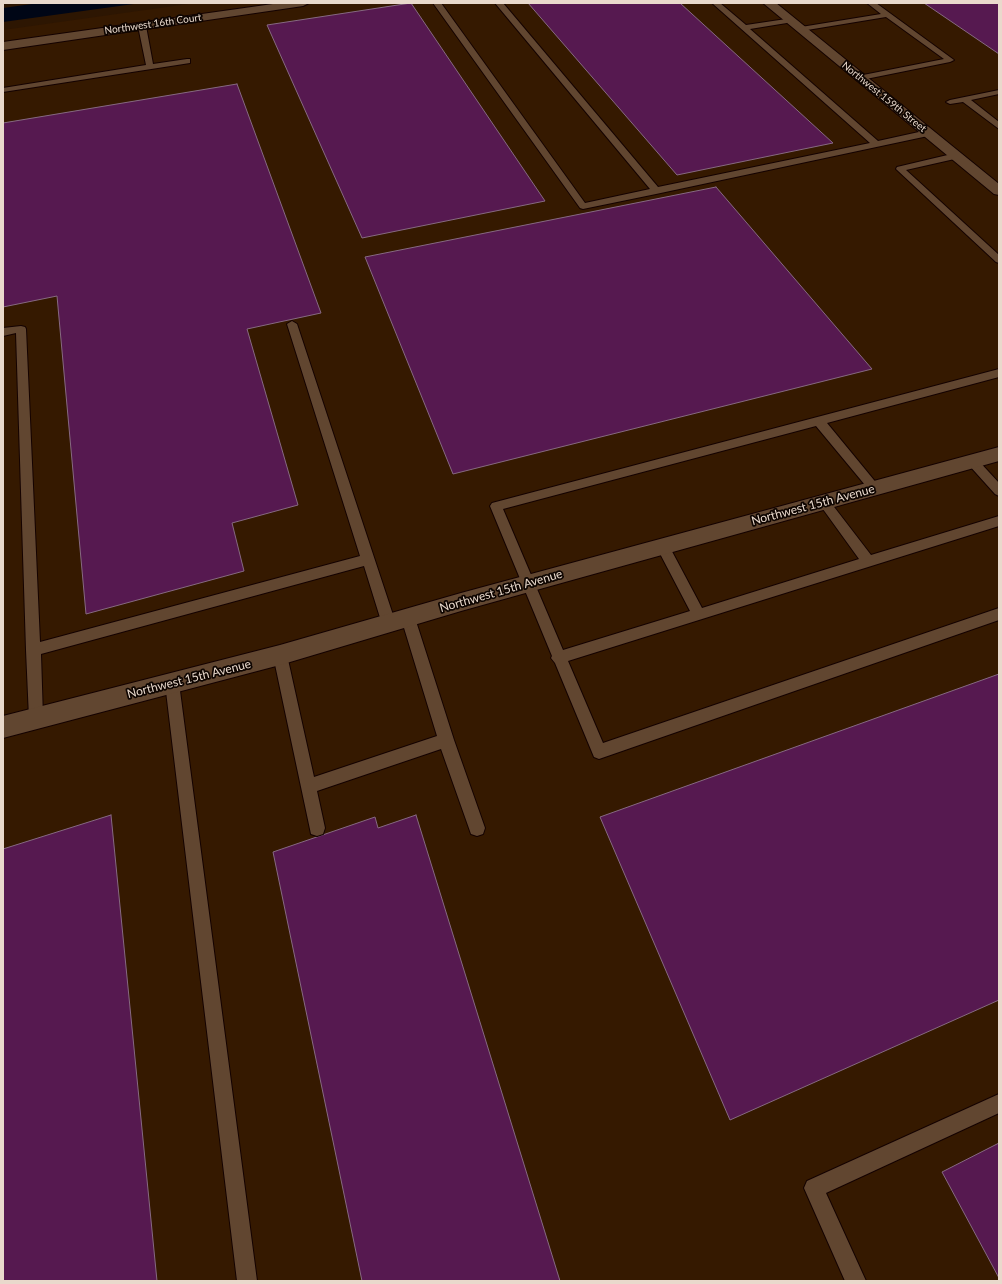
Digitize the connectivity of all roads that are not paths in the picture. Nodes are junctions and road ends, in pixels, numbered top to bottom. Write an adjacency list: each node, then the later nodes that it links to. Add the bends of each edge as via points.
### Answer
1 (303, 3): 9 (street, Northwest 16th Court)
2 (437, 3): 24 (lane, via 583,206)
3 (499, 3): 24 (lane)
4 (716, 3): 10 (lane)
5 (769, 3): 8 (street, Northwest 159th Street)
6 (871, 3): 7 (lane)
7 (887, 14): 11 (lane); 15 (lane, via 950,60)
8 (790, 20): 10 (lane); 11 (street, Northwest 159th Street)
9 (142, 26): 12 (street, Northwest 16th Court); 14 (lane)
10 (744, 28): 22 (lane)
11 (801, 29): 15 (street, Northwest 159th Street)
12 (3, 46)
13 (187, 61): 14 (lane)
14 (150, 67): 16 (lane)
15 (861, 78): 21 (street, Northwest 159th Street)
16 (3, 90)
17 (999, 92): 18 (lane)
18 (965, 99): 19 (lane); 20 (lane)
19 (950, 102)
20 (999, 126)
21 (928, 133): 22 (lane); 23 (street, Northwest 159th Street)
22 (876, 144): 24 (lane)
23 (956, 156): 25 (street, Northwest 159th Street); 26 (lane, via 900,169)
24 (656, 190)
25 (999, 191)
26 (999, 260)
27 (292, 324): 38 (lane)
28 (3, 332): 44 (lane, via 22,328)
29 (999, 373): 30 (lane)
30 (819, 421): 33 (lane); 40 (lane, via 496,506)
31 (999, 454): 32 (street, Northwest 15th Avenue)
32 (972, 461): 33 (street, Northwest 15th Avenue); 34 (lane)
33 (874, 488): 35 (street, Northwest 15th Avenue)
34 (999, 491)
35 (824, 502): 37 (street, Northwest 15th Avenue); 39 (lane)
36 (999, 520): 39 (lane)
37 (662, 546): 40 (street, Northwest 15th Avenue); 41 (lane)
38 (368, 559): 43 (lane); 44 (lane)
39 (868, 561): 41 (lane)
40 (527, 584): 43 (street, Northwest 15th Avenue); 46 (lane)
41 (698, 614): 46 (lane)
42 (999, 614): 46 (lane, via 598,752)
43 (398, 621): 45 (street, Northwest 15th Avenue); 50 (lane)
44 (33, 650): 48 (lane)
45 (280, 656): 47 (street, Northwest 15th Avenue); 51 (lane)
46 (558, 658)
47 (172, 683): 48 (street, Northwest 15th Avenue); 55 (lane)
48 (36, 718): 49 (street, Northwest 15th Avenue)
49 (3, 727)
50 (446, 740): 51 (lane); 53 (lane)
51 (308, 786): 52 (lane)
52 (317, 828)
53 (477, 828)
54 (999, 1103): 56 (lane, via 814,1188)
55 (247, 1281)
56 (856, 1281)

